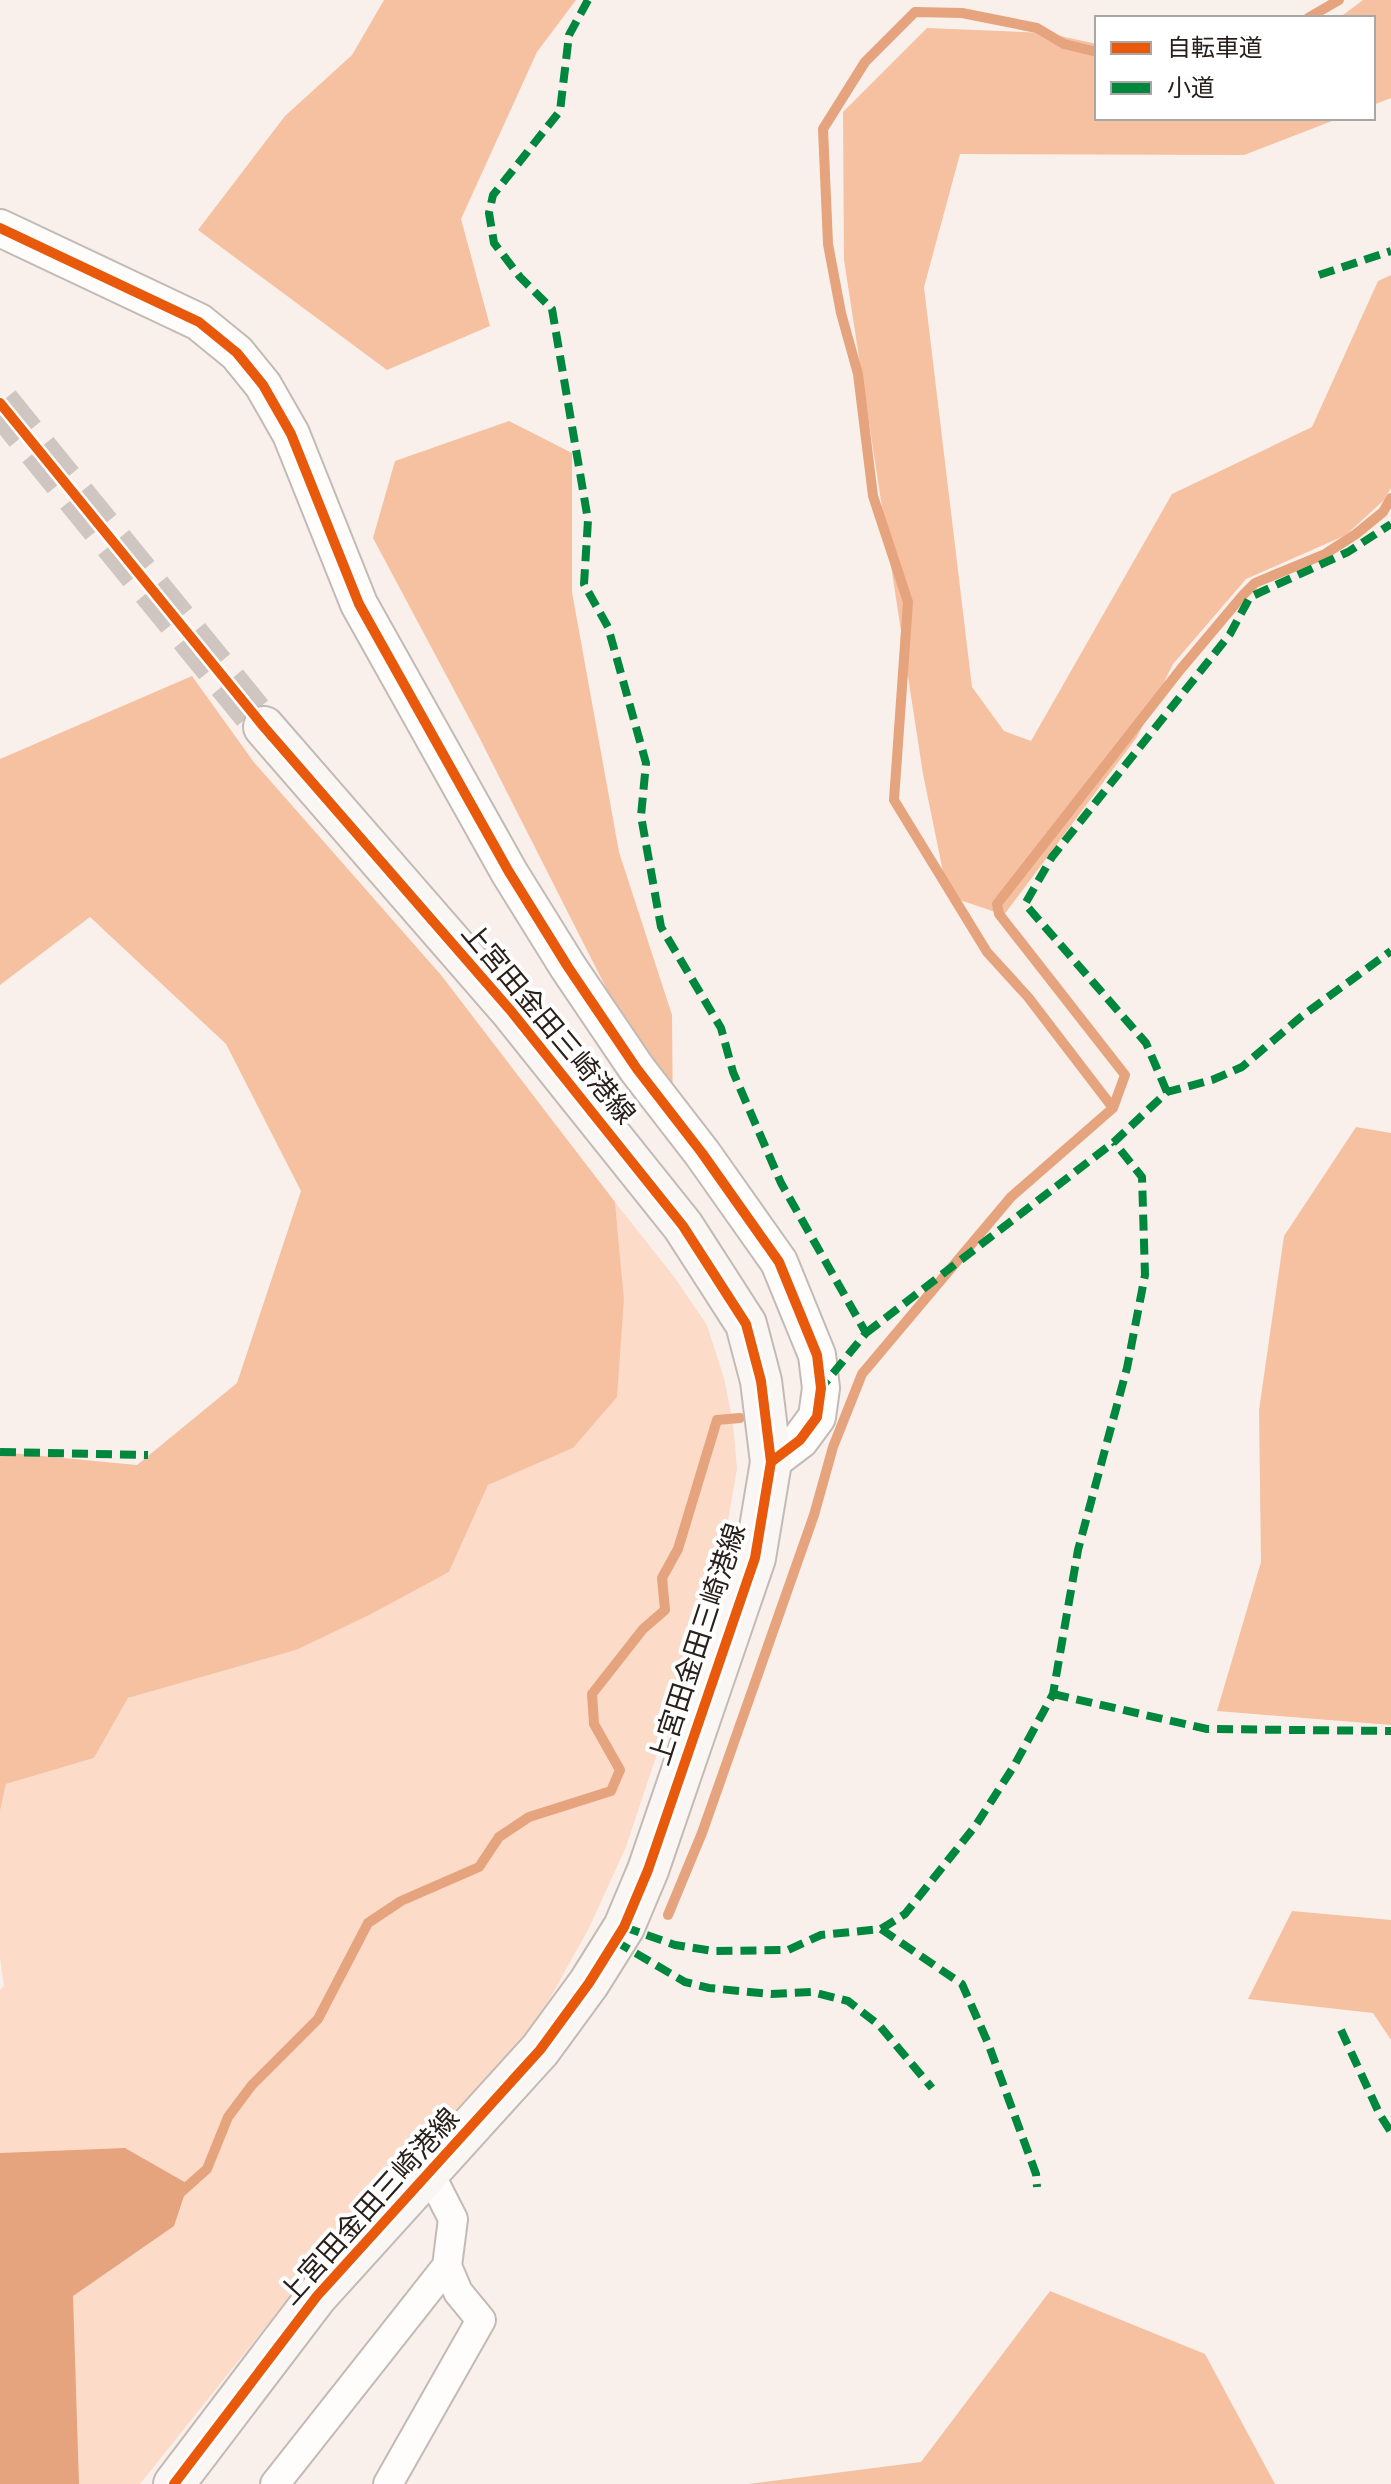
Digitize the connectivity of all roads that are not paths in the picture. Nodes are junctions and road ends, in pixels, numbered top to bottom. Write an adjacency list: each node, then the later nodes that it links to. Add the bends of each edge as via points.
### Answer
1 (0, 228): 3 (street, via 199,322 237,353 263,385 291,434 359,604 509,872 637,1069 779,1262 817,1355 821,1388 817,1417 800,1440)
2 (264, 727): 3 (main road, 上宮田金田三崎港線, via 511,1011 683,1226 746,1324 761,1381)
3 (771, 1462): 4 (main road, 上宮田金田三崎港線, via 755,1558 624,1927 540,2050)
4 (429, 2172): 5 (street, via 453,2219); 6 (main road, 上宮田金田三崎港線, via 317,2296)
5 (447, 2266): 7 (street); 8 (street, via 458,2292 481,2320)
6 (174, 2484)
7 (275, 2484)
8 (388, 2484)

